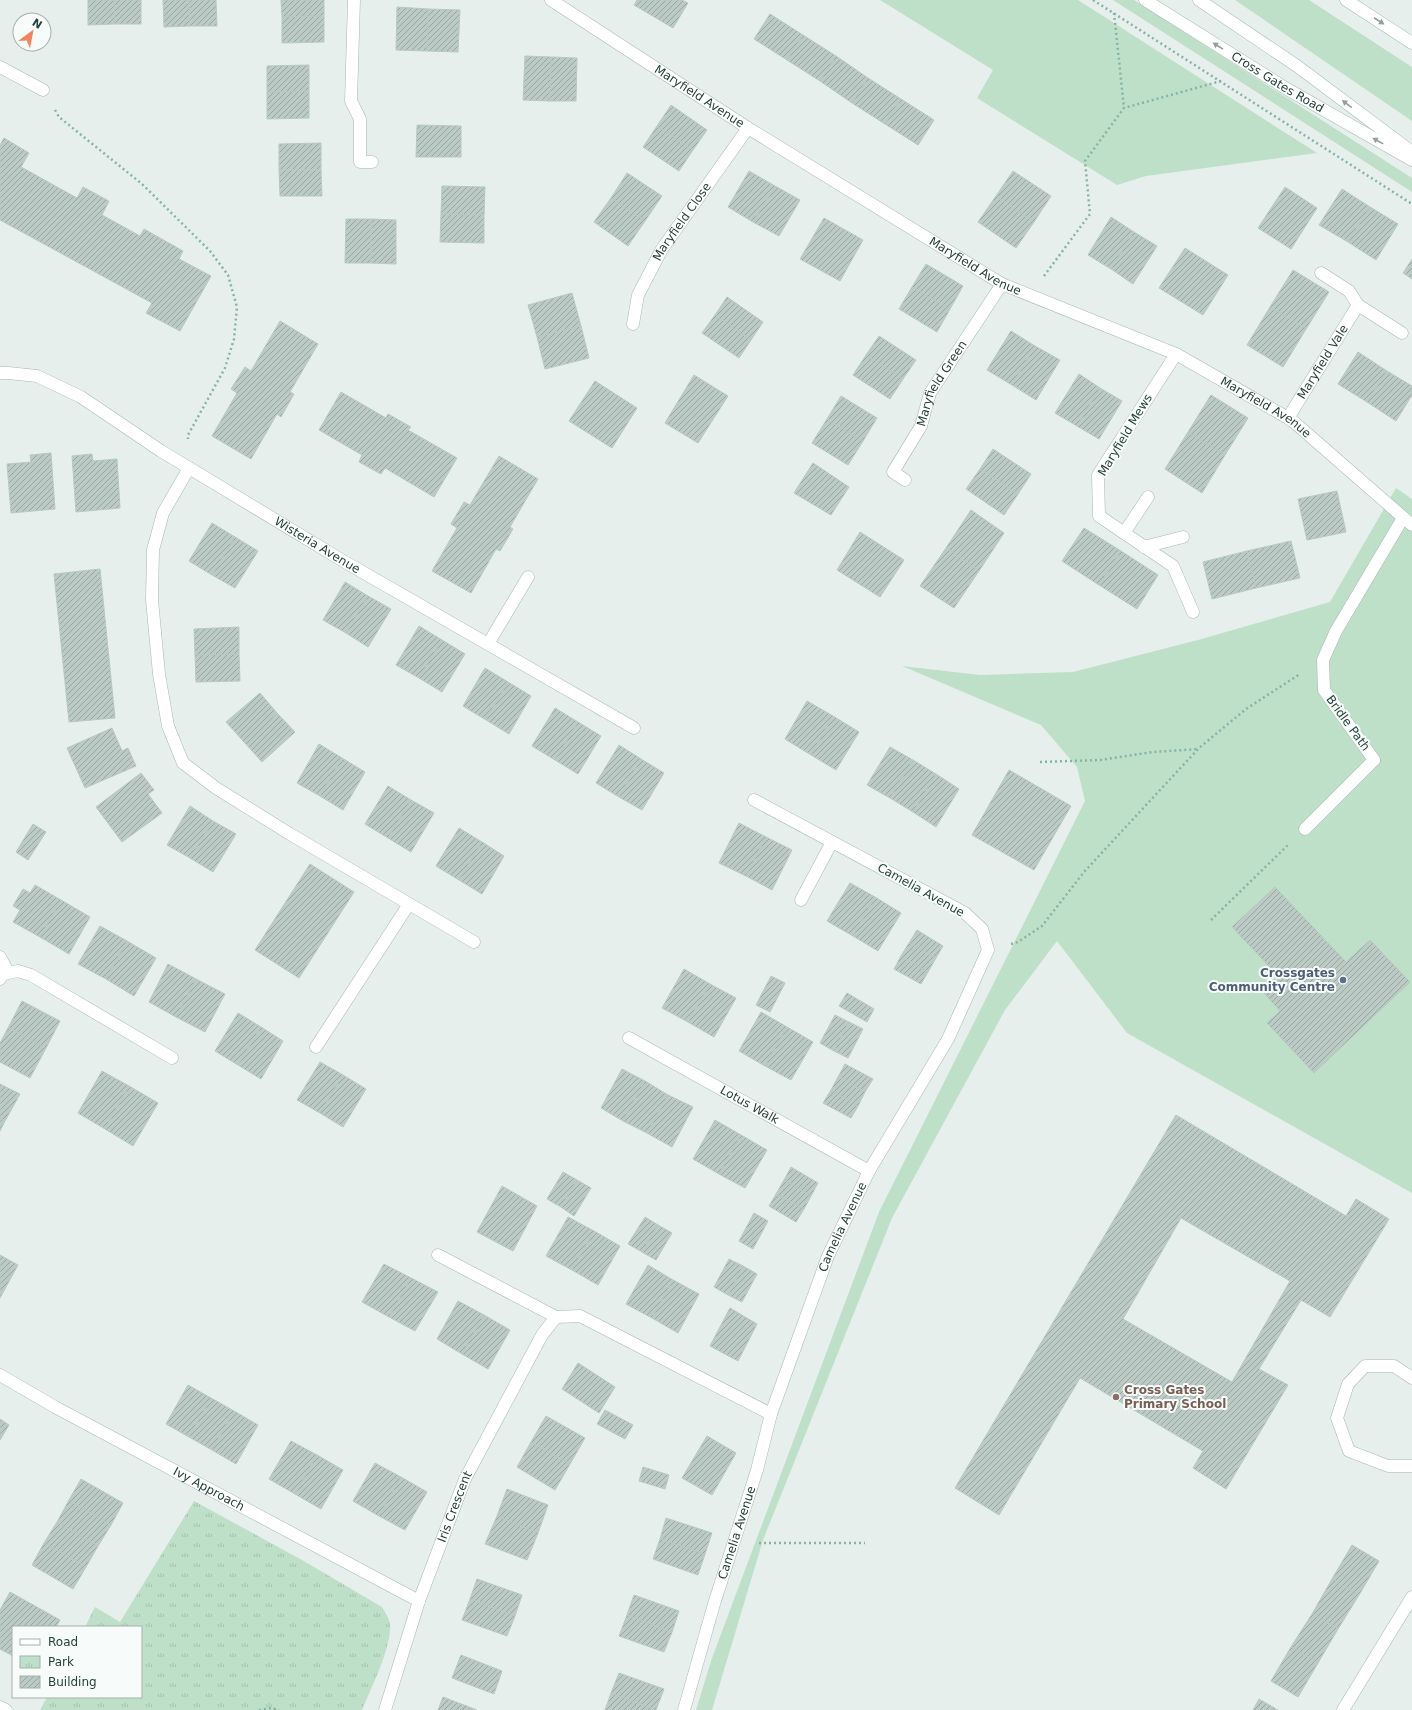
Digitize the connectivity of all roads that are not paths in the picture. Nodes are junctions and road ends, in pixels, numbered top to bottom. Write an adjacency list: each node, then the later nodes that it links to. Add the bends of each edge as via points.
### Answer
1 (354, 0): 12 (street, via 351,101 360,119 360,162)
2 (551, 0): 9 (street, Maryfield Avenue)
3 (1145, 0): 11 (street, Cross Gates Road, one-way to 3, via 1287,90)
4 (1199, 0): 10 (street, Cross Gates Road, one-way to 4, via 1297,66)
5 (1346, 0): 6 (street, one-way to 6)
6 (1412, 43)
7 (0, 67): 8 (street)
8 (43, 90)
9 (748, 128): 14 (street, Maryfield Avenue); 16 (street, Maryfield Close, via 662,249 638,295)
10 (1412, 152)
11 (1412, 160)
12 (372, 162)
13 (1321, 273): 15 (street, via 1349,290)
14 (1002, 284): 18 (street, Maryfield Avenue); 22 (street, Maryfield Green, via 930,393 920,426 892,472)
15 (1358, 305): 17 (street); 20 (street, Maryfield Vale)
16 (633, 324)
17 (1402, 333)
18 (1176, 354): 20 (street, Maryfield Avenue); 25 (street, Maryfield Mews, via 1098,475 1099,516)
19 (0, 373): 21 (street, Wisteria Avenue, via 37,376 81,396)
20 (1288, 418): 24 (street, Maryfield Avenue)
21 (189, 468): 30 (street, Wisteria Avenue); 37 (street, via 163,513 153,550 152,600 159,674 168,726 183,763 222,792)
22 (905, 480)
23 (1148, 498): 25 (street)
24 (1408, 522): 31 (street, Maryfield Avenue, via 1336,631)
25 (1124, 533): 27 (street, Maryfield Mews)
26 (1183, 537): 27 (street)
27 (1144, 547): 29 (street, Maryfield Mews, via 1173,566)
28 (528, 577): 30 (street)
29 (1193, 612)
30 (488, 644): 32 (street, Wisteria Avenue)
31 (1323, 660): 34 (street, Bridle Path, via 1324,690 1374,760)
32 (634, 728)
33 (754, 800): 35 (street, Camelia Avenue)
34 (1305, 829)
35 (832, 842): 36 (street); 44 (street, Camelia Avenue, via 965,913 982,929 988,950 948,1039)
36 (801, 900)
37 (409, 904): 38 (street); 42 (street)
38 (474, 942)
39 (0, 957): 40 (street, via 6,968)
40 (1, 977): 43 (street, via 18,971 31,975)
41 (629, 1038): 44 (street, Lotus Walk)
42 (316, 1048)
43 (172, 1058)
44 (869, 1171): 49 (street, Camelia Avenue, via 828,1256)
45 (438, 1255): 46 (street)
46 (556, 1317): 49 (street, via 580,1316); 52 (street, Iris Crescent, via 542,1335 464,1479)
47 (0, 1375): 52 (street, Ivy Approach)
48 (1412, 1378): 50 (street, via 1394,1366 1365,1366 1348,1384 1337,1418 1349,1450 1388,1466)
49 (771, 1414): 56 (street, Camelia Avenue, via 757,1470 714,1604)
50 (1412, 1466)
51 (1412, 1597): 57 (street)
52 (419, 1601): 55 (street, Iris Crescent)
53 (0, 1707): 54 (street)
54 (6, 1710)
55 (385, 1710)
56 (684, 1710)
57 (1344, 1710)

